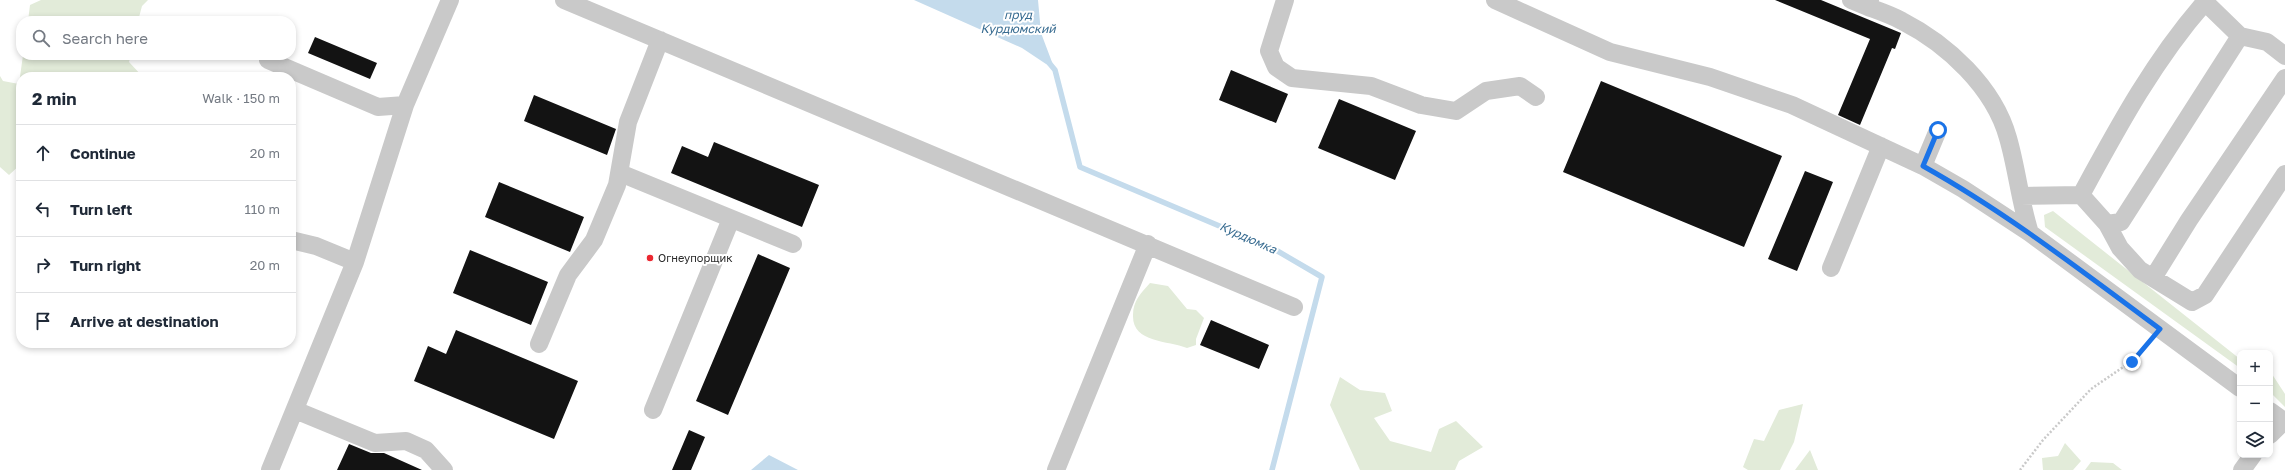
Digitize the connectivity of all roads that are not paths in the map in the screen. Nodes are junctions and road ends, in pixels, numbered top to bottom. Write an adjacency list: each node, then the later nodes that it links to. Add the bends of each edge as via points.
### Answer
1 (450, 0): 13 (street)
2 (564, 0): 8 (street)
3 (1285, 0): 12 (street, via 1269,51 1276,67 1292,78 1372,86 1420,105 1456,111 1486,91 1520,86)
4 (1495, 0): 15 (street, via 1610,52 1710,77 1792,105)
5 (1851, 0): 6 (street)
6 (1869, 3): 20 (street, via 1926,35 1955,57 1977,81 1994,106 2008,136)
7 (2240, 36): 9 (street, via 2267,42); 19 (street, via 2205,2 2182,28 2134,99); 22 (street, via 2121,222)
8 (660, 40): 17 (street, via 628,122); 26 (street)
9 (2285, 56)
10 (268, 60): 13 (street, via 378,107)
11 (2285, 78): 29 (street)
12 (1536, 97)
13 (405, 104): 27 (street)
14 (1938, 130): 16 (street)
15 (1881, 146): 16 (street); 28 (street)
16 (1923, 166): 23 (street)
17 (620, 173): 21 (street); 31 (street, via 594,240 568,275)
18 (2285, 174): 29 (street, via 2205,295 2192,302)
19 (2081, 195): 20 (street); 22 (street)
20 (2020, 196): 23 (street)
21 (731, 219): 25 (street); 34 (street)
22 (2107, 224): 29 (street, via 2120,248 2140,270)
23 (2030, 233): 32 (street)
24 (296, 241): 27 (street, via 316,246)
25 (793, 244)
26 (1148, 244): 30 (street); 40 (street)
27 (355, 262): 33 (street)
28 (1831, 268)
29 (2153, 278)
30 (1294, 306)
31 (539, 344)
32 (2237, 386)
33 (295, 410): 38 (street); 39 (street, via 375,443 406,441 426,450)
34 (653, 410)
35 (2280, 418): 36 (street)
36 (2273, 430)
37 (2251, 458): 41 (street)
38 (270, 470)
39 (444, 470)
40 (1056, 470)
41 (2242, 470)

